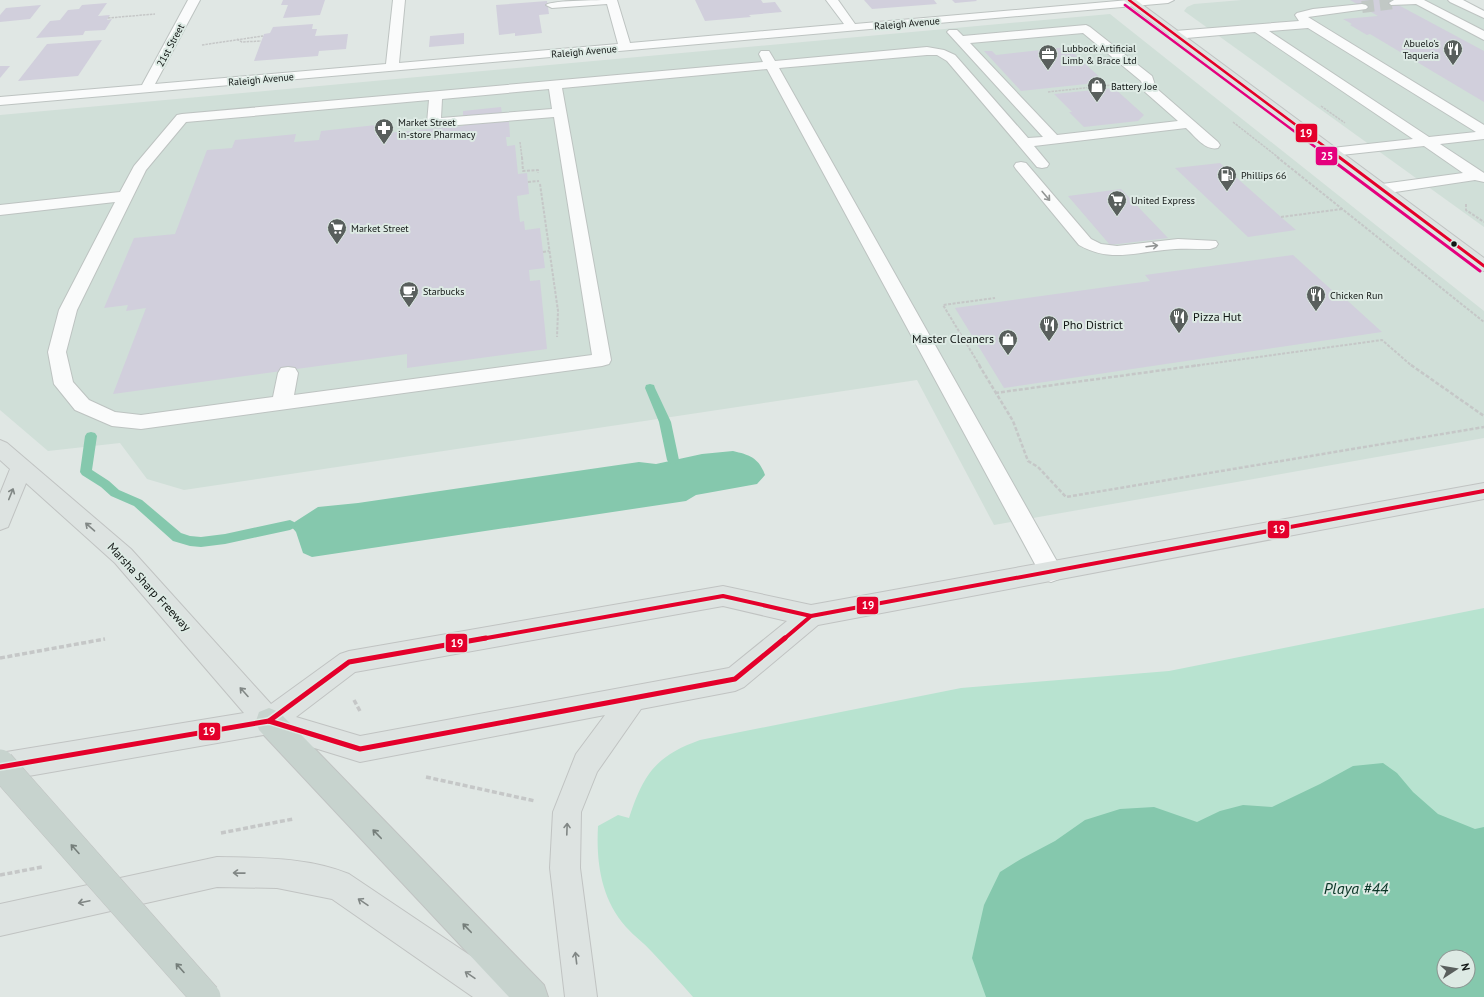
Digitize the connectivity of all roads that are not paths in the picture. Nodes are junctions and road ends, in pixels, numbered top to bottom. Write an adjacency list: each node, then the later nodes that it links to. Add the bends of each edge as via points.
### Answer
1 (194, 0): 25 (street, 21st Street)
2 (399, 0): 23 (street)
3 (611, 0): 10 (street); 21 (street)
4 (832, 0): 15 (street)
5 (1168, 0): 8 (street, Raleigh Avenue)
6 (1454, 0): 12 (street)
7 (1417, 1): 9 (street); 19 (street)
8 (1131, 2): 13 (street, Raleigh Avenue); 17 (main road)
9 (1396, 4)
10 (552, 5)
11 (1362, 7): 14 (street, via 1302,15)
12 (1484, 15)
13 (942, 20): 15 (street, Raleigh Avenue); 20 (street)
14 (1310, 24): 16 (street); 30 (street)
15 (852, 27): 18 (street, Raleigh Avenue)
16 (1257, 28): 17 (street); 33 (street)
17 (1175, 35): 36 (main road)
18 (755, 36): 21 (street, Raleigh Avenue); 22 (street)
19 (1484, 36)
20 (961, 40): 29 (street, via 1086,29 1147,79 1150,89); 32 (street)
21 (625, 47): 23 (street, Raleigh Avenue)
22 (772, 65): 24 (street); 34 (street, via 927,51 945,54); 51 (street)
23 (392, 68): 25 (street, Raleigh Avenue)
24 (555, 85): 26 (street); 28 (street)
25 (146, 89): 27 (street, Raleigh Avenue)
26 (436, 96): 28 (street, via 434,123); 41 (street, via 182,118 139,169)
27 (0, 101)
28 (559, 109): 46 (street, via 602,360)
29 (1189, 124): 32 (street); 35 (street)
30 (1484, 132)
31 (1484, 135): 33 (street)
32 (1054, 140): 34 (street)
33 (1427, 141): 36 (street); 39 (street)
34 (1024, 143): 37 (street)
35 (1213, 145)
36 (1332, 152): 40 (main road)
37 (1042, 164)
38 (1021, 166): 43 (street, one-way to 43, via 1092,247 1113,251 1172,244)
39 (1480, 177): 40 (street)
40 (1382, 189): 44 (main road)
41 (126, 196): 42 (street); 46 (street, via 68,310 58,352 64,384 82,405 112,419 141,422)
42 (0, 210)
43 (1210, 244)
44 (1484, 266)
45 (288, 373): 46 (street)
46 (282, 404)
47 (0, 448): 48 (main road, Marsha Sharp Freeway)
48 (22, 467): 50 (main road, one-way to 48); 54 (main road, Marsha Sharp Freeway, one-way to 48, via 123,556)
49 (1483, 492): 51 (main road)
50 (0, 521)
51 (1051, 572): 52 (main road)
52 (811, 616): 53 (main road, via 735,679); 54 (main road, via 723,596 349,662)
53 (634, 697): 54 (main road, via 360,749); 60 (main road, one-way to 53, via 565,868 567,812 586,764)
54 (270, 721): 55 (main road); 59 (highway, one-way to 54)
55 (0, 766): 57 (highway, one-way to 55, bridge)
56 (0, 920): 58 (main road, one-way to 56, via 338,885 277,873 217,872)
57 (206, 997)
58 (502, 997)
59 (532, 997)
60 (581, 997)

